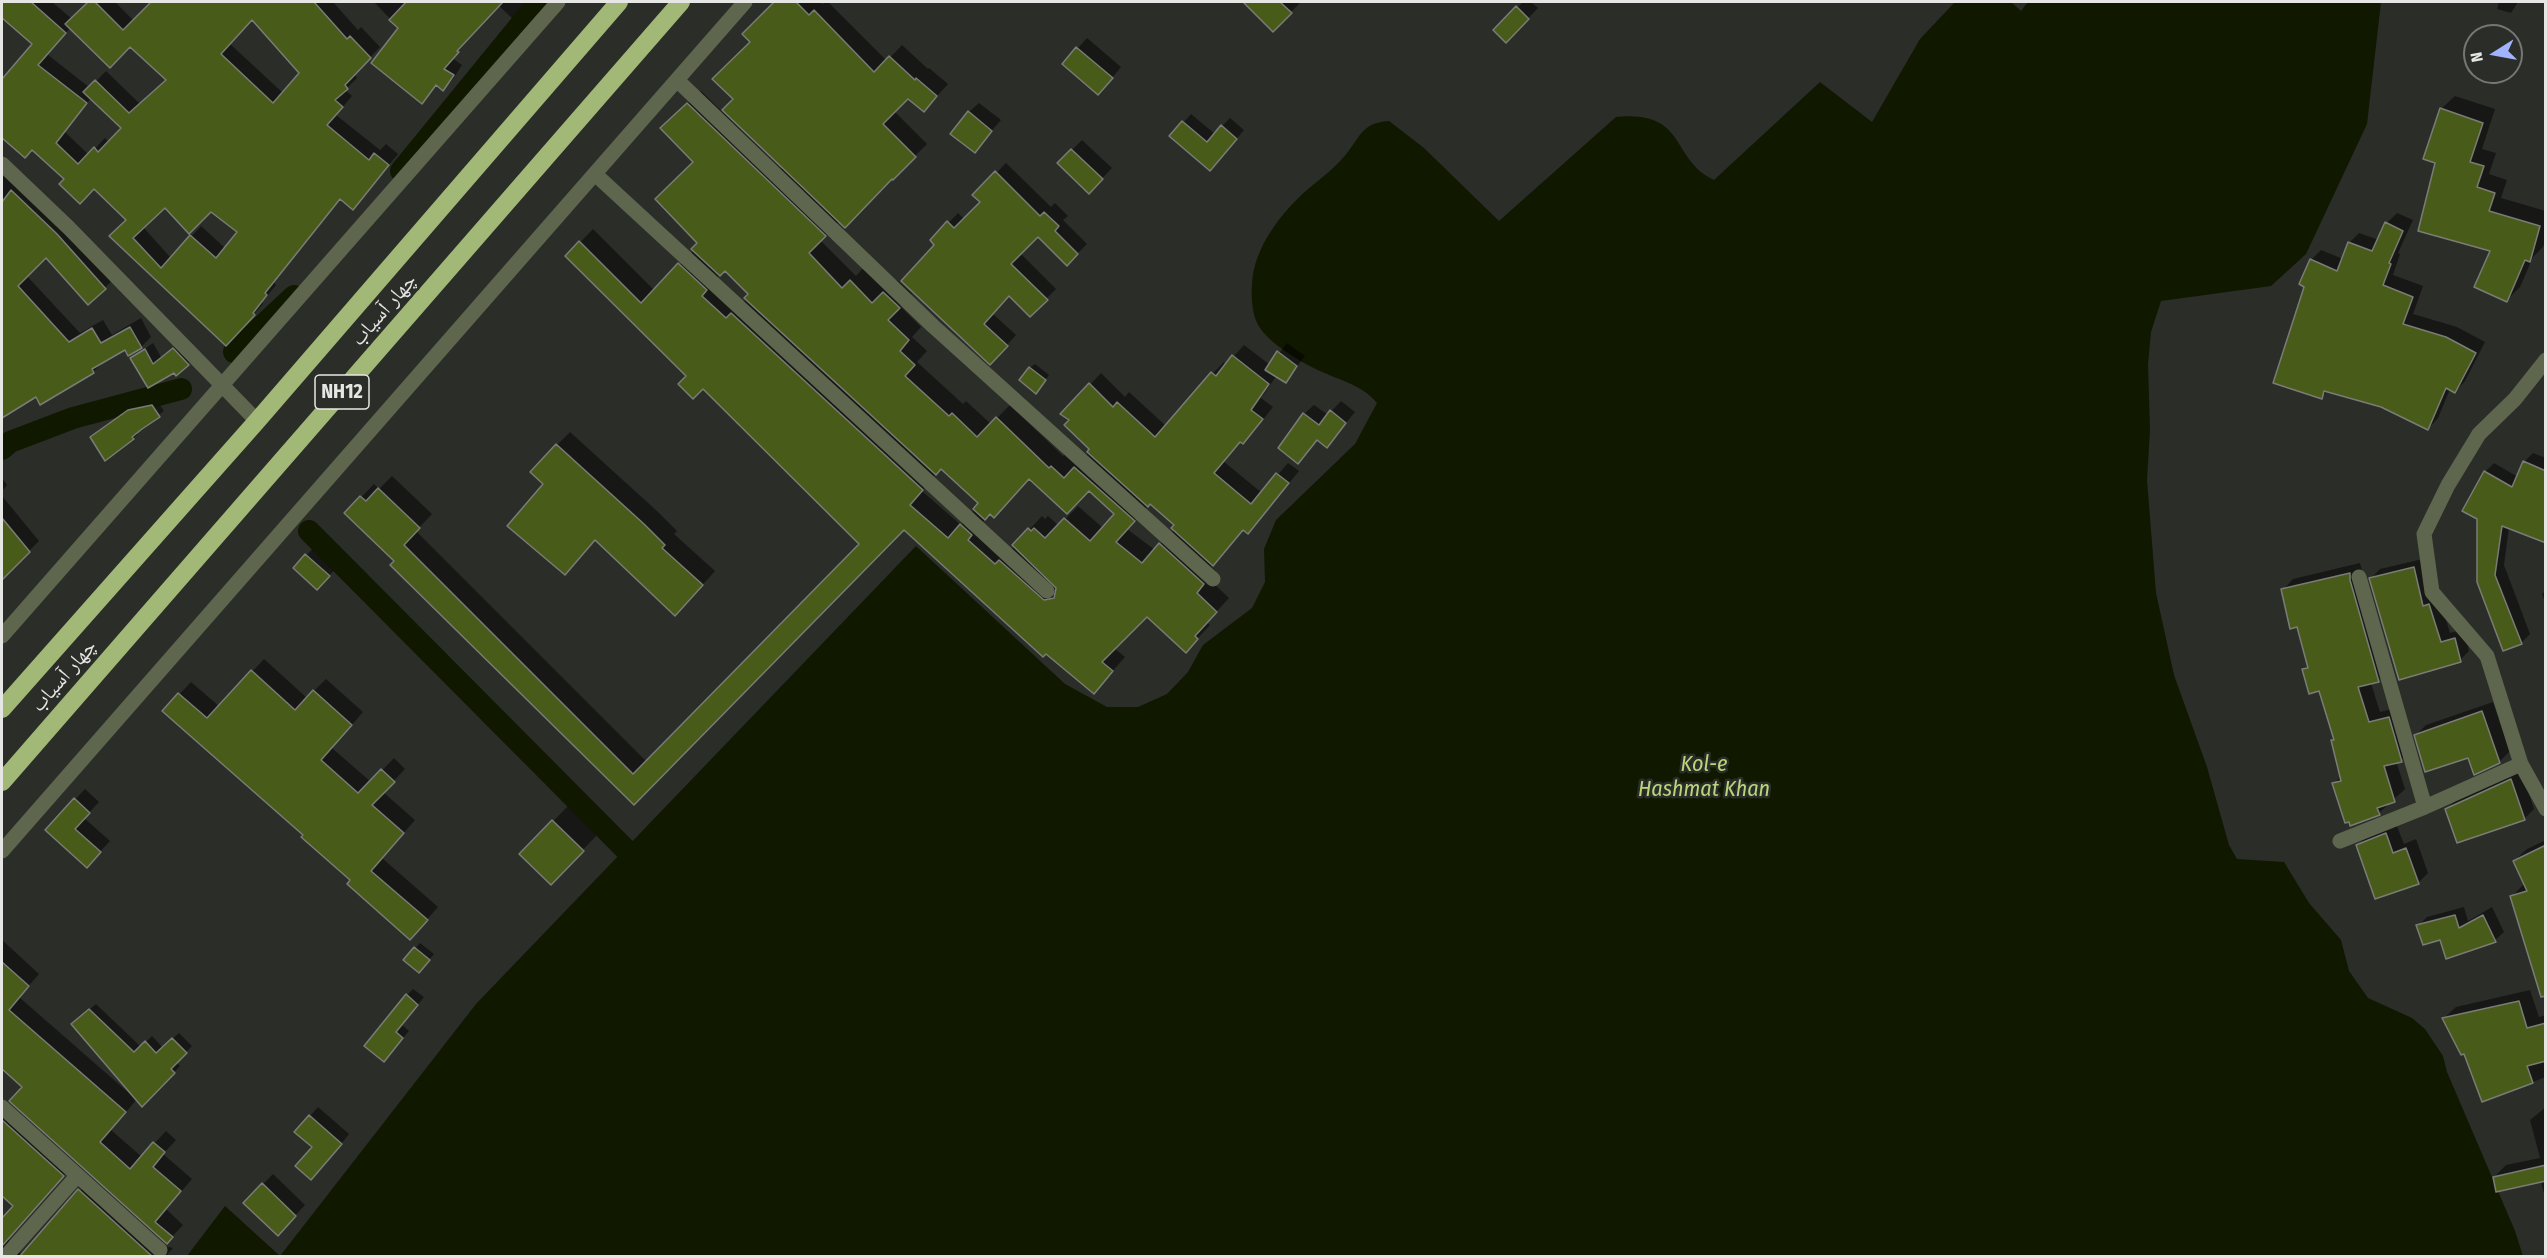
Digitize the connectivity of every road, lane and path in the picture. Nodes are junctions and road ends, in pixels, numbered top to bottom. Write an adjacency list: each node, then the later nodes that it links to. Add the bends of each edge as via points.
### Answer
1 (558, 2): 9 (street)
2 (619, 2): 10 (highway, چهار آسیاب / NH12)
3 (681, 2): 17 (highway, چهار آسیاب / NH12)
4 (746, 2): 5 (street)
5 (677, 80): 7 (street); 12 (street, via 933,326)
6 (2, 164): 9 (street)
7 (595, 174): 13 (street); 21 (street)
8 (2546, 360): 16 (street, via 2515,399 2479,434 2424,534 2432,592 2487,656)
9 (222, 386): 10 (street); 14 (street)
10 (257, 421): 15 (highway, چهار آسیاب / NH12)
11 (2360, 577): 18 (street)
12 (1213, 579)
13 (1047, 591)
14 (2, 636)
15 (2, 709)
16 (2521, 764): 18 (street); 19 (street)
17 (6, 769)
18 (2425, 807): 20 (street)
19 (2546, 809)
20 (2340, 841)
21 (2, 851)
22 (2, 1107): 23 (street)
23 (77, 1176): 24 (street); 25 (street)
24 (160, 1250)
25 (6, 1257)

